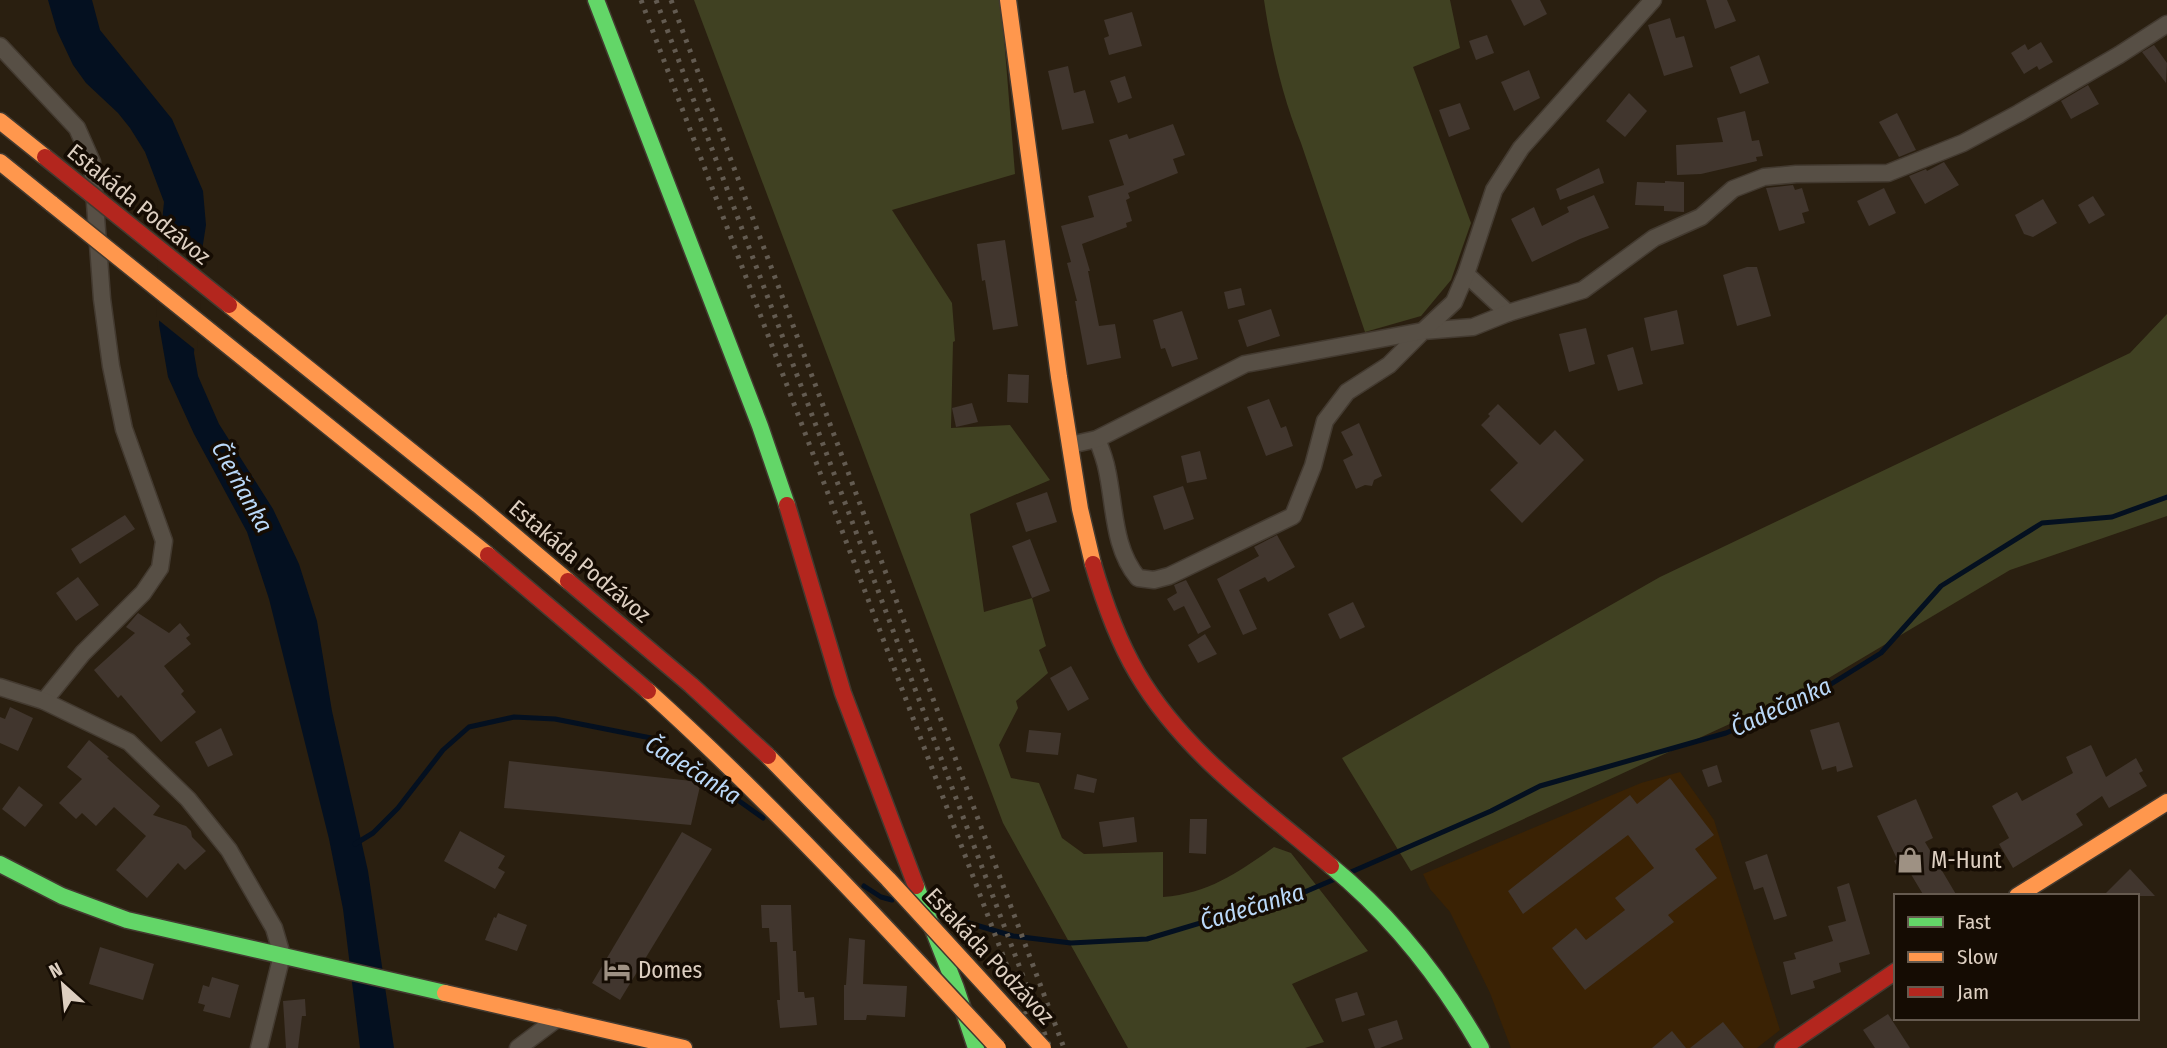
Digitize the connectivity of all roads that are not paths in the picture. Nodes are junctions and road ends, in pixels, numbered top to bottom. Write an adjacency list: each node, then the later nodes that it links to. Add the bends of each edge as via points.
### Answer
1 (596, 0): 24 (main road, bridge, via 760,426 843,693)
2 (1008, 0): 12 (main road)
3 (1653, 0): 8 (street, via 1521,148 1494,190)
4 (2167, 24): 9 (street, via 1963,143 1888,173 1764,177 1733,189 1701,217 1654,239 1583,290)
5 (0, 46): 14 (street, via 71,121 92,162 111,366 124,429 164,541 160,568 143,593 83,653)
6 (0, 121): 26 (main road, Estakáda Podzávoz, bridge, via 478,505 691,685 788,775)
7 (0, 162): 25 (main road, bridge, via 467,539 666,708 757,792)
8 (1466, 274): 9 (street); 10 (street, via 1454,302)
9 (1508, 313): 10 (street, via 1473,327)
10 (1423, 331): 11 (street, via 1245,364); 11 (street, via 1389,365 1348,392 1325,421 1293,516 1169,576 1138,578 1126,561)
11 (1097, 439): 12 (street)
12 (1070, 444): 27 (main road, via 1083,521 1107,612 1154,699 1181,733 1389,920 1431,970)
13 (0, 687): 14 (street)
14 (44, 701): 18 (street, via 129,742 188,799 229,850 274,928)
15 (2167, 802): 17 (main road)
16 (0, 864): 18 (main road, via 127,920)
17 (2020, 894)
18 (282, 955): 20 (main road); 21 (street)
19 (1894, 972): 28 (main road)
20 (558, 1018): 22 (street); 23 (main road)
21 (259, 1048)
22 (518, 1048)
23 (684, 1048)
24 (976, 1048)
25 (998, 1048)
26 (1043, 1048)
27 (1481, 1048)
28 (1783, 1048)

